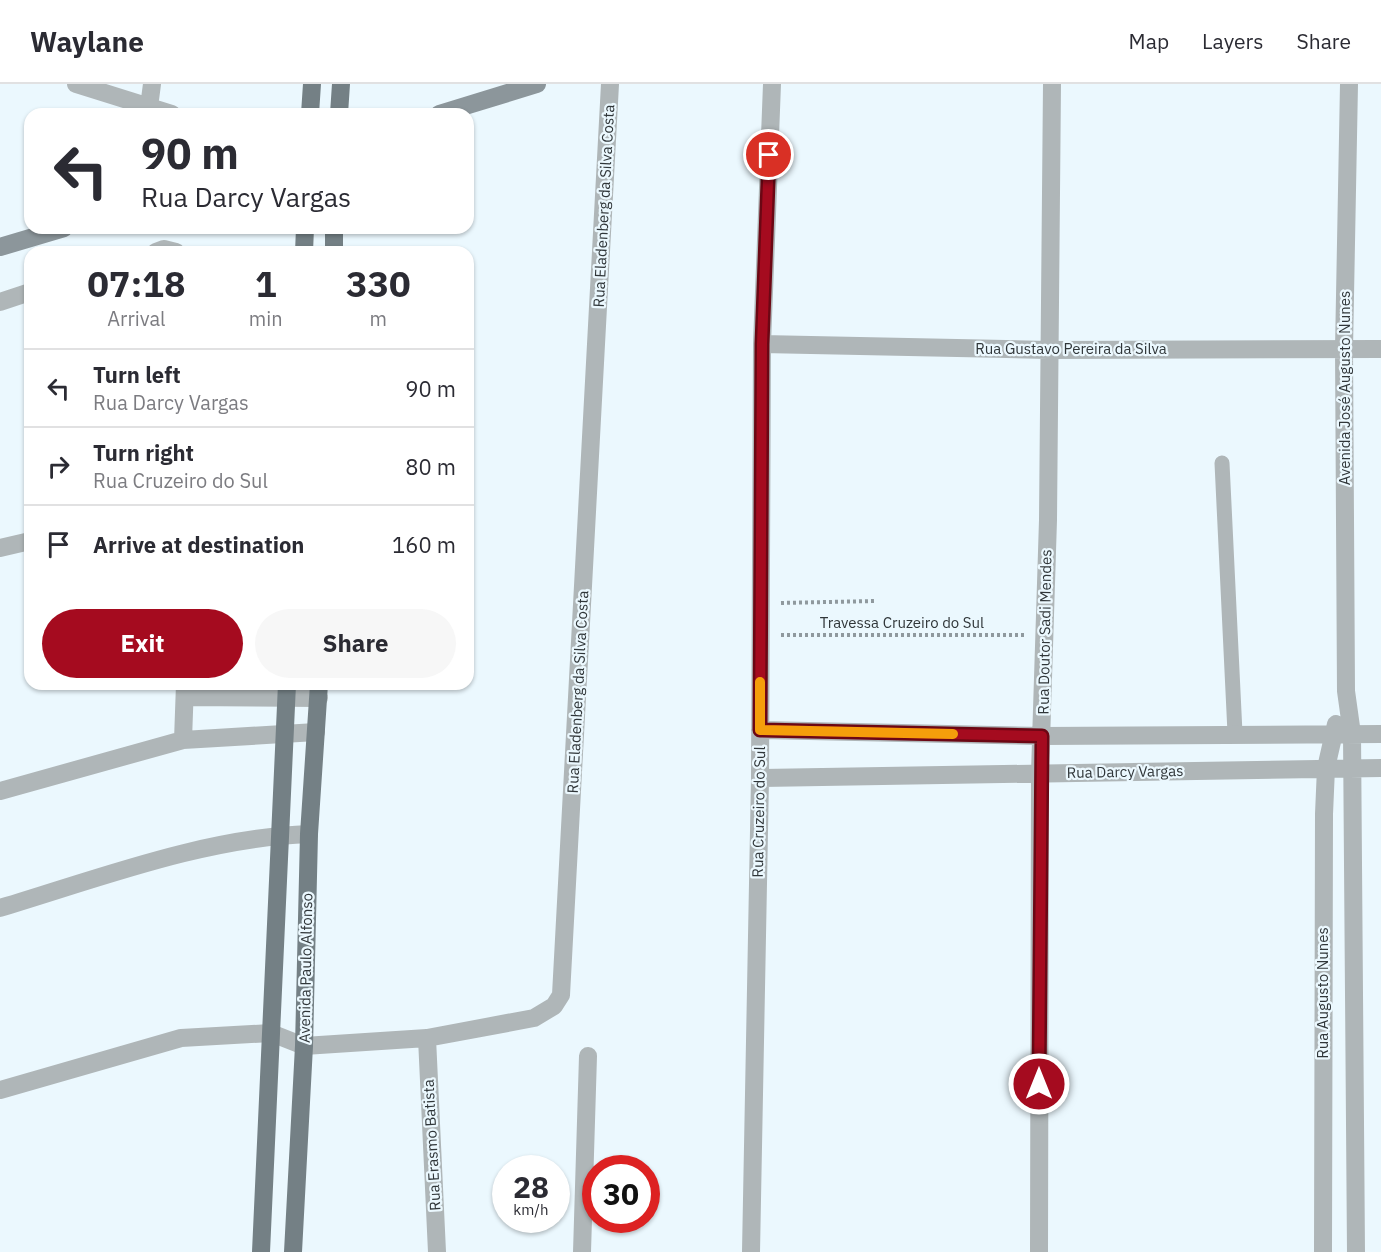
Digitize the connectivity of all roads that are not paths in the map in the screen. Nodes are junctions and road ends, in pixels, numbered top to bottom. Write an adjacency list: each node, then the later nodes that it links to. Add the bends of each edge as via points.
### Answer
1 (76, 84): 10 (street)
2 (152, 84): 10 (street)
3 (312, 84): 12 (main road)
4 (341, 84): 13 (main road)
5 (537, 84): 14 (street)
6 (610, 84): 49 (street, Rua Eladenberg da Silva Costa, via 561,995 554,1005 534,1018)
7 (772, 84): 19 (street, Rua Cruzeiro do Sul)
8 (1052, 84): 22 (street, Rua Doutor Sadi Mendes)
9 (1349, 84): 20 (street, Avenida José Augusto Nunes)
10 (149, 106): 11 (street)
11 (155, 108)
12 (310, 108)
13 (339, 108)
14 (459, 108)
15 (44, 234): 16 (street)
16 (0, 247)
17 (24, 294): 18 (street)
18 (0, 302)
19 (762, 344): 22 (street, Rua Gustavo Pereira da Silva); 30 (street, Rua Cruzeiro do Sul)
20 (1344, 349): 21 (street, Rua Gustavo Pereira da Silva); 22 (street, Rua Gustavo Pereira da Silva); 29 (street, Avenida José Augusto Nunes)
21 (1381, 349)
22 (1048, 350): 37 (street, Rua Doutor Sadi Mendes)
23 (1222, 463): 33 (lane)
24 (24, 542): 25 (street)
25 (0, 548)
26 (185, 691): 27 (street); 38 (street)
27 (286, 691): 28 (street); 32 (main road, Avenida Paulo Alfonso)
28 (319, 691): 31 (main road, Avenida Paulo Alfonso)
29 (1346, 691): 34 (street, Avenida José Augusto Nunes); 35 (street, Avenida José Augusto Nunes)
30 (760, 730): 37 (street); 43 (street, Rua Cruzeiro do Sul)
31 (316, 732): 32 (street); 45 (main road, Avenida Paulo Alfonso)
32 (284, 733): 38 (street); 46 (main road, Avenida Paulo Alfonso)
33 (1235, 733): 34 (street); 37 (street)
34 (1332, 734): 35 (street); 39 (street, Rua Augusto Nunes)
35 (1352, 734): 36 (street); 40 (street, Rua Augusto Nunes)
36 (1381, 734)
37 (1042, 736): 42 (street, Rua Doutor Sadi Mendes)
38 (183, 740): 44 (street)
39 (1326, 768): 40 (street, Rua Darcy Vargas); 42 (street, Rua Darcy Vargas); 59 (street, Rua Augusto Nunes)
40 (1352, 768): 41 (street, Rua Darcy Vargas); 60 (street, Rua Augusto Nunes)
41 (1381, 768)
42 (1040, 773): 43 (street, Rua Darcy Vargas); 58 (street, Rua Doutor Sadi Mendes)
43 (760, 778): 57 (street, Rua Cruzeiro do Sul)
44 (0, 791)
45 (309, 834): 46 (street); 50 (main road, Avenida Paulo Alfonso)
46 (279, 835): 47 (street, via 182,854); 48 (main road, Avenida Paulo Alfonso)
47 (0, 908)
48 (271, 1033): 50 (street, Rua Eladenberg da Silva Costa); 52 (street, via 181,1038); 53 (main road, Avenida Paulo Alfonso)
49 (427, 1038): 50 (street, Rua Eladenberg da Silva Costa); 55 (street, Rua Erasmo Batista)
50 (304, 1047): 54 (main road, Avenida Paulo Alfonso)
51 (588, 1056): 56 (street)
52 (0, 1090)
53 (261, 1252)
54 (293, 1252)
55 (438, 1252)
56 (582, 1252)
57 (751, 1252)
58 (1039, 1252)
59 (1323, 1252)
60 (1356, 1252)

